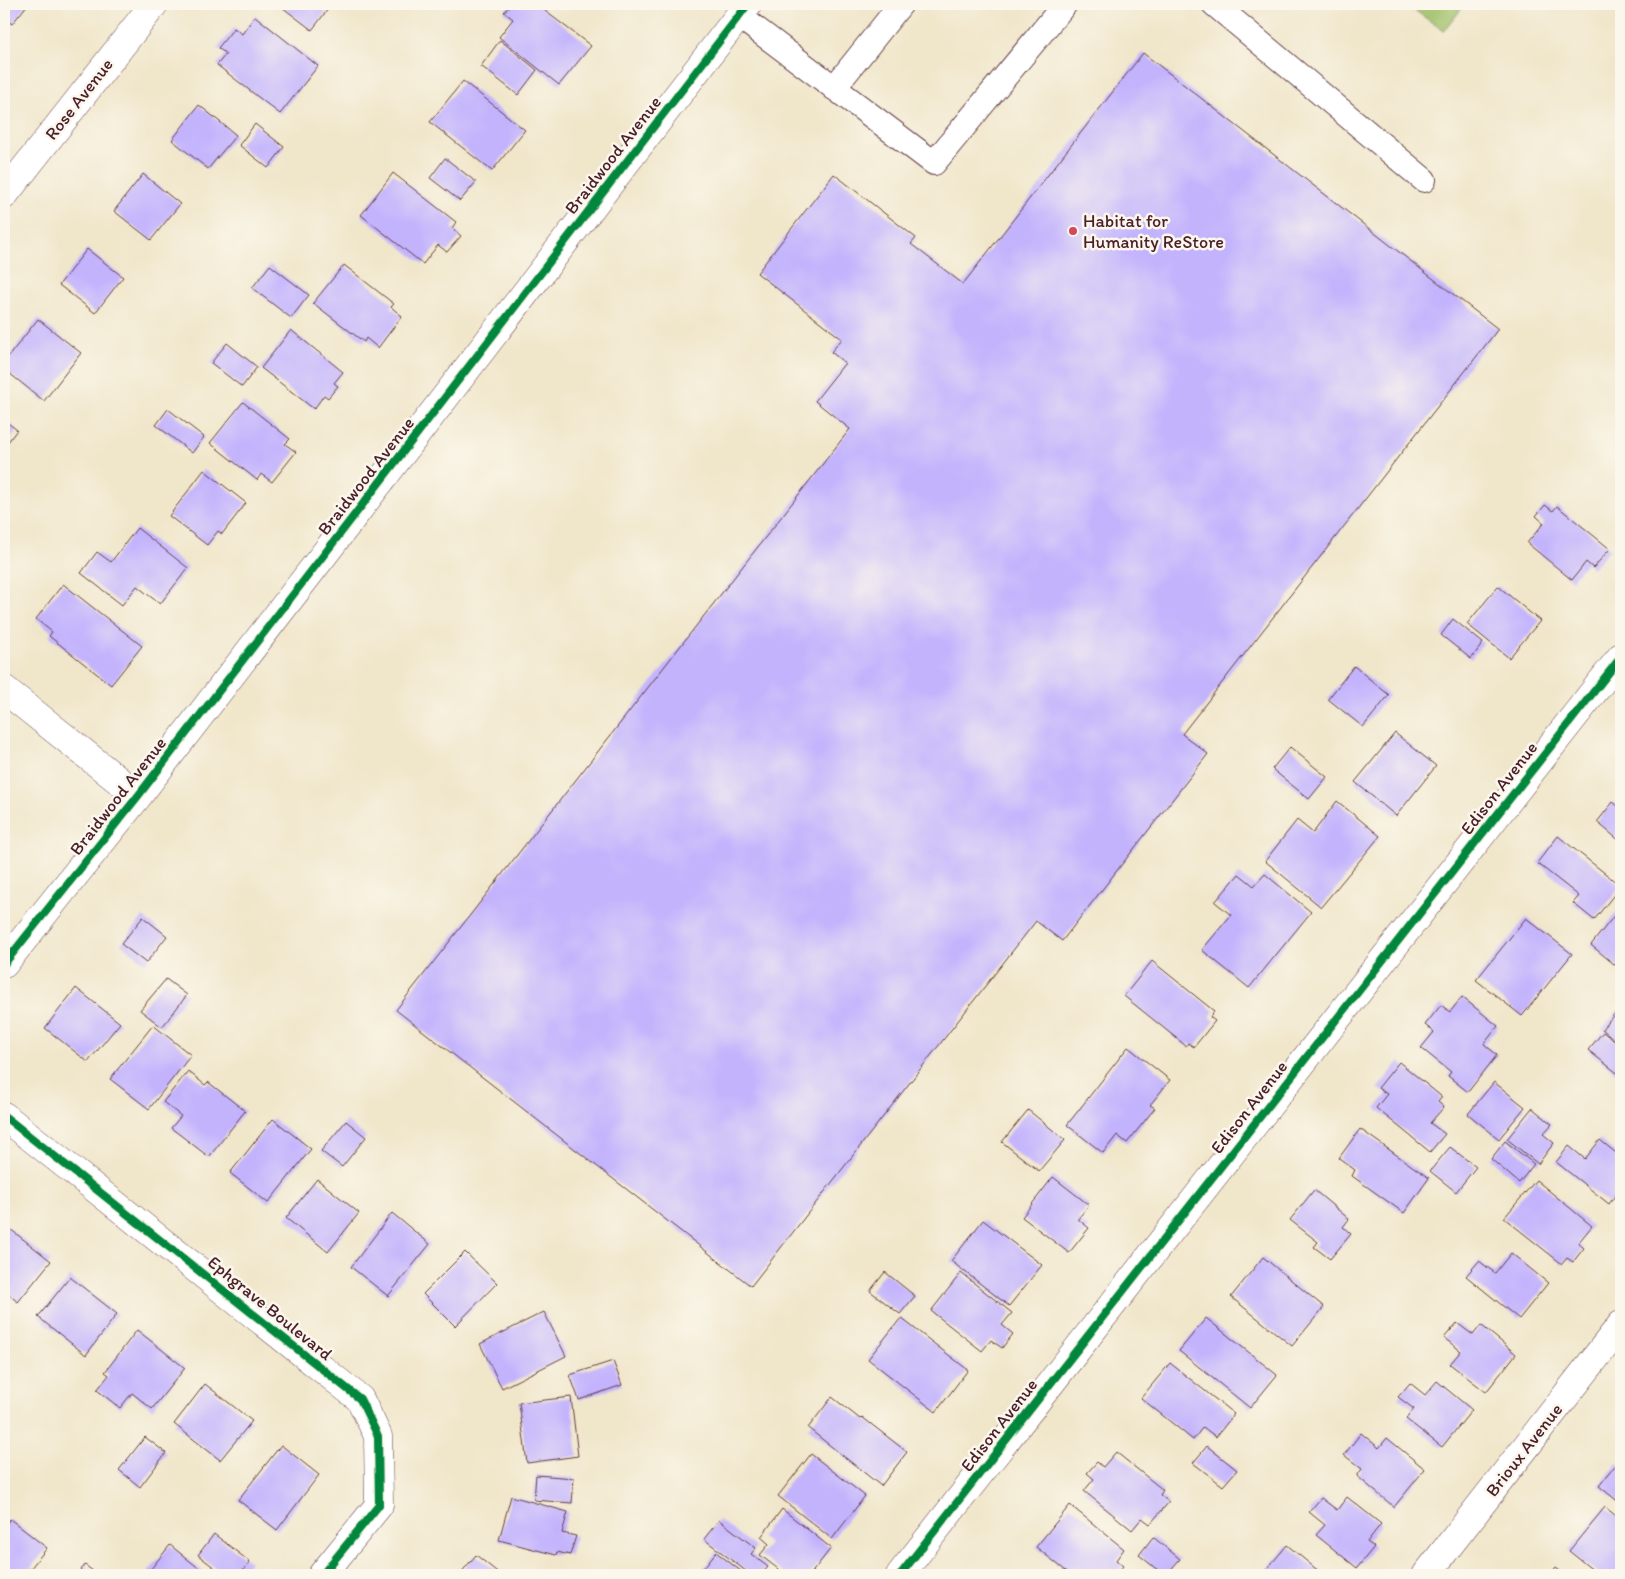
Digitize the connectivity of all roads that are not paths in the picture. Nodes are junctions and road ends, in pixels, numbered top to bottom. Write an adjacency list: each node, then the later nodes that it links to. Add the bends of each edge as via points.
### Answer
1 (154, 4): 8 (street, Rose Avenue)
2 (901, 4): 6 (lane)
3 (1065, 4): 6 (lane, via 934,163)
4 (1214, 4): 7 (lane)
5 (743, 10): 6 (lane); 11 (street, Braidwood Avenue)
6 (834, 88)
7 (1424, 180)
8 (4, 195)
9 (1621, 657): 16 (street, Edison Avenue)
10 (4, 689): 11 (street)
11 (138, 796): 12 (street, Braidwood Avenue)
12 (4, 964)
13 (4, 1116): 15 (street, Ephgrave Boulevard, via 360,1399 378,1436 380,1504)
14 (1621, 1325): 17 (street, Brioux Avenue)
15 (322, 1575)
16 (900, 1575)
17 (1426, 1575)

